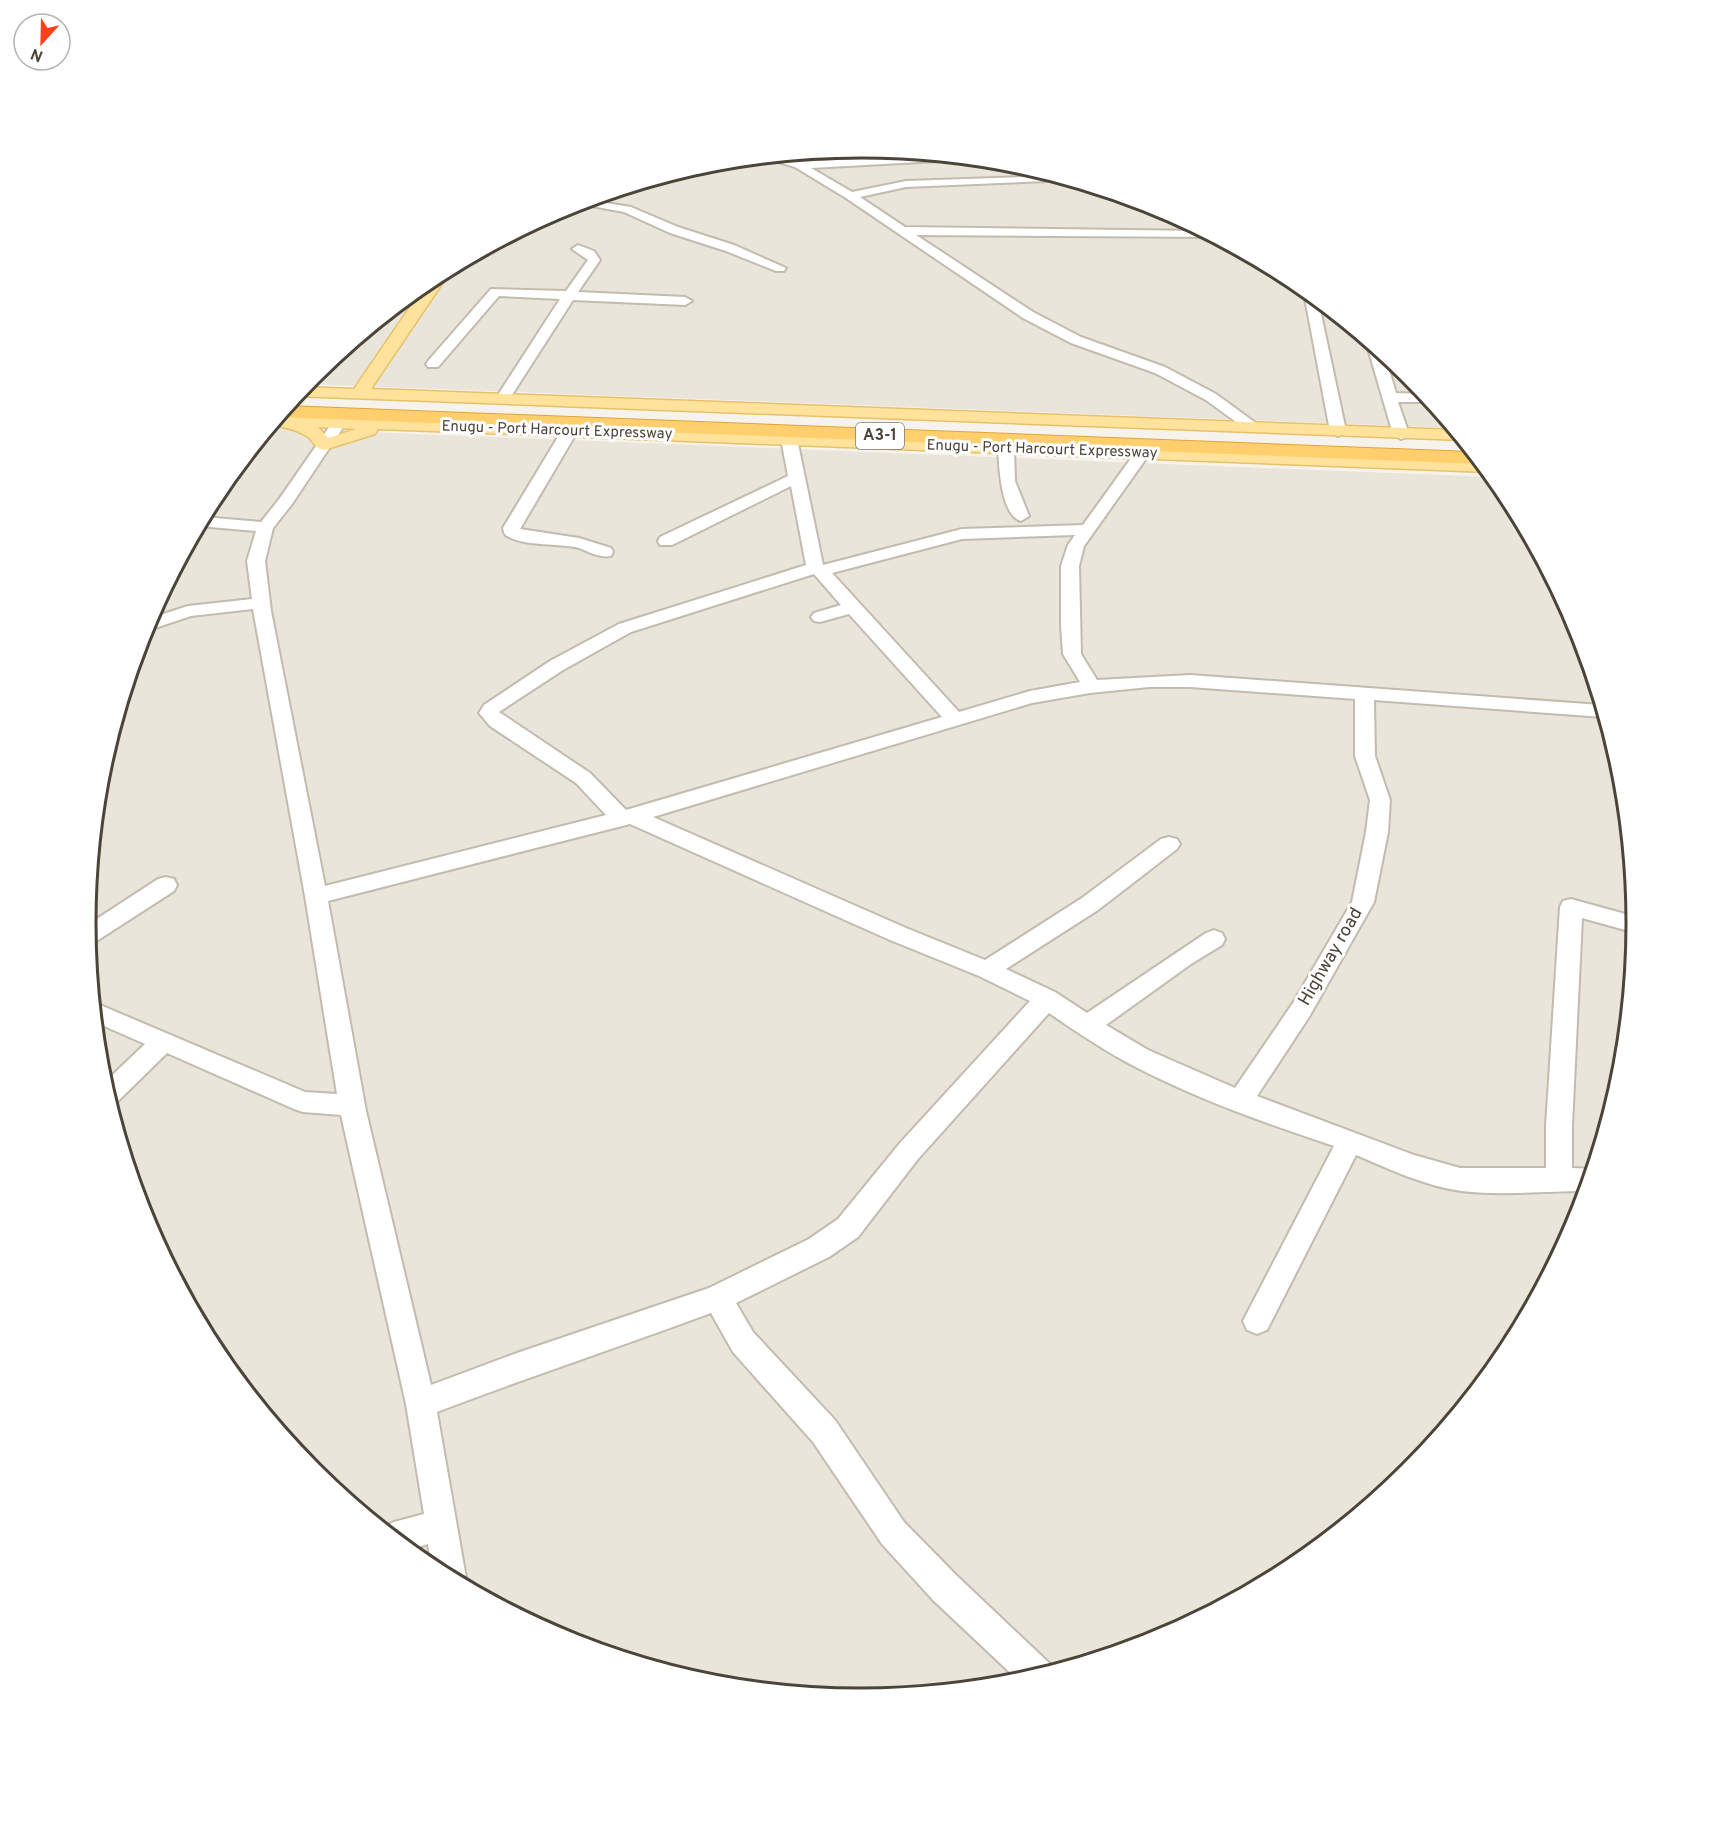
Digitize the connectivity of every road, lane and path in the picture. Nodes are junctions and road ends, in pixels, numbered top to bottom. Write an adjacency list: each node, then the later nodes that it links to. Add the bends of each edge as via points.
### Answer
1 (904, 160): 3 (street)
2 (788, 162): 3 (street)
3 (799, 165): 5 (street)
4 (1040, 180): 5 (street, via 906,184)
5 (850, 196): 7 (street)
6 (600, 205): 10 (street, via 627,208 674,230)
7 (901, 231): 8 (street); 31 (street, via 1028,315 1076,340 1160,370 1211,397)
8 (1194, 235)
9 (578, 249): 12 (street, via 594,260)
10 (780, 268)
11 (428, 293): 17 (main road)
12 (570, 295): 13 (street); 16 (street, via 496,292); 24 (street)
13 (685, 301)
14 (1313, 306): 32 (street)
15 (1379, 361): 23 (street)
16 (433, 364)
17 (377, 368): 18 (main road, via 349,382); 21 (main road); 22 (main road, via 392,385)
18 (312, 391)
19 (309, 394): 21 (main road, Enugu - Port Harcourt Expressway)
20 (309, 394): 37 (highway, Enugu - Port Harcourt Expressway / A3-1)
21 (359, 394): 22 (main road, Enugu - Port Harcourt Expressway)
22 (420, 397): 24 (main road, Enugu - Port Harcourt Expressway)
23 (1390, 397): 25 (street); 34 (street)
24 (503, 398): 31 (main road, Enugu - Port Harcourt Expressway)
25 (1416, 398)
26 (286, 418): 29 (main road, Enugu - Port Harcourt Expressway)
27 (287, 418): 41 (highway, Enugu - Port Harcourt Expressway / A3-1)
28 (285, 420): 38 (main road, via 314,432)
29 (339, 423): 30 (main road, Enugu - Port Harcourt Expressway); 38 (street)
30 (390, 425): 33 (main road, Enugu - Port Harcourt Expressway); 38 (main road)
31 (1252, 427): 32 (main road, Enugu - Port Harcourt Expressway)
32 (1338, 430): 34 (main road, Enugu - Port Harcourt Expressway)
33 (569, 432): 36 (main road, Enugu - Port Harcourt Expressway); 49 (street, via 512,532 579,543)
34 (1401, 434): 35 (main road, Enugu - Port Harcourt Expressway)
35 (1450, 436)
36 (789, 439): 39 (main road, Enugu - Port Harcourt Expressway); 43 (street)
37 (1457, 444)
38 (324, 445): 46 (street)
39 (1006, 449): 40 (main road, Enugu - Port Harcourt Expressway); 44 (street, via 1007,481)
40 (1142, 453): 42 (main road, Enugu - Port Harcourt Expressway); 47 (street)
41 (1469, 459)
42 (1475, 467)
43 (795, 478): 48 (street); 50 (street)
44 (1021, 516)
45 (209, 523): 46 (street)
46 (265, 527): 51 (street, via 256,561)
47 (1088, 530): 50 (street, via 962,534); 55 (street, via 1076,545 1070,566 1070,626 1072,654)
48 (666, 541)
49 (605, 552)
50 (818, 570): 52 (street); 59 (street, via 625,628 596,642 491,709 490,717 582,778)
51 (261, 603): 54 (street, via 188,611); 62 (street)
52 (857, 612): 53 (street); 58 (street)
53 (820, 617)
54 (158, 622)
55 (1091, 685): 56 (street, via 1190,681); 58 (street, via 1030,697)
56 (1364, 693): 57 (street); 72 (street, Highway road, via 1365,756 1380,800 1363,902 1301,1010)
57 (1595, 710)
58 (955, 719): 59 (street)
59 (626, 816): 62 (street); 66 (street)
60 (1169, 844): 66 (street, via 1090,904)
61 (166, 885): 64 (street)
62 (316, 896): 73 (street)
63 (1626, 922): 75 (street, via 1571,907)
64 (96, 930)
65 (1214, 939): 69 (street)
66 (987, 970): 67 (street)
67 (1047, 999): 69 (street); 77 (street, via 909,1151 848,1228 819,1248)
68 (102, 1016): 70 (street)
69 (1088, 1026): 72 (street, via 1139,1057)
70 (164, 1041): 71 (street); 73 (street, via 303,1102)
71 (115, 1089)
72 (1241, 1100): 74 (street)
73 (352, 1105): 79 (street)
74 (1350, 1141): 75 (street, via 1411,1166 1460,1179); 78 (street)
75 (1559, 1179): 76 (street)
76 (1581, 1179)
77 (717, 1298): 79 (street, via 517,1366); 83 (street, via 743,1342 824,1431 893,1533)
78 (1257, 1321)
79 (421, 1404): 80 (street)
80 (441, 1525): 81 (street); 82 (street)
81 (403, 1536)
82 (448, 1567)
83 (1030, 1668)

